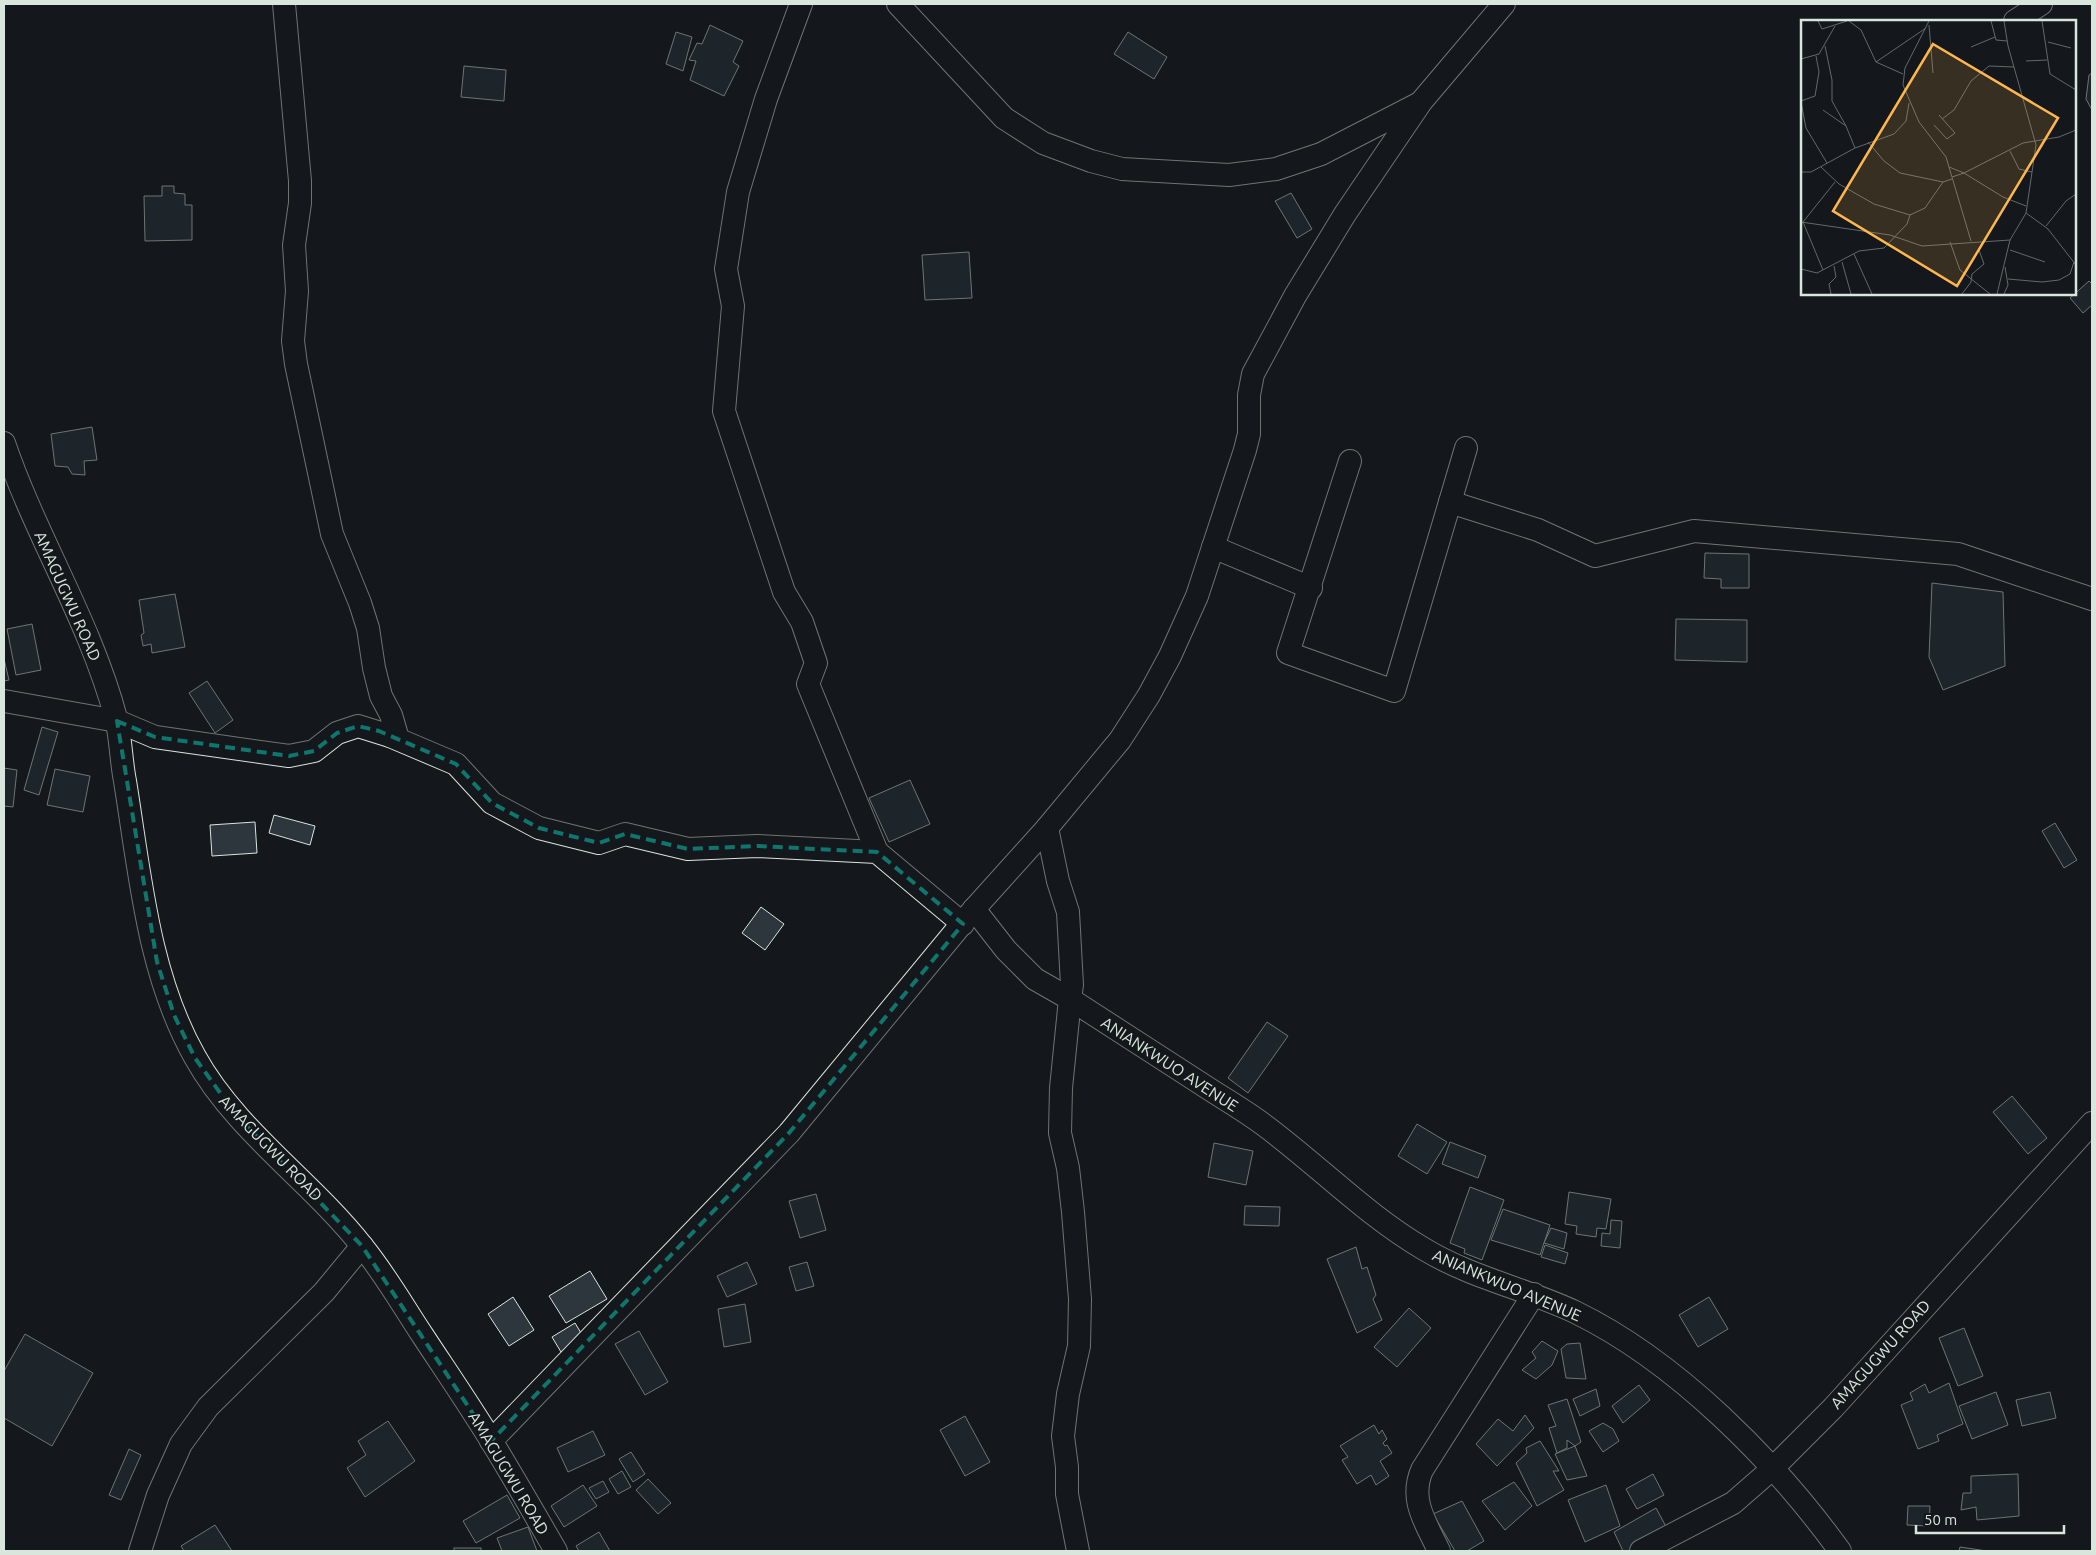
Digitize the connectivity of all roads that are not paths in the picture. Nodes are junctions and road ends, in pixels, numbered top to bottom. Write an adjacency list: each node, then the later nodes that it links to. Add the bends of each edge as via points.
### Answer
1 (284, 4): 17 (street, via 300,181 294,245 297,291 293,341 296,364 332,534 360,603 381,696 395,725 396,732)
2 (801, 4): 19 (street, via 766,99 738,192 726,269 733,306 724,411 784,592 802,622 816,663 808,684)
3 (898, 4): 7 (street, via 1004,118 1043,143 1122,169 1229,174 1276,169 1321,154)
4 (1504, 4): 7 (street)
5 (2041, 4): 6 (street)
6 (2017, 20)
7 (1421, 102): 12 (street, via 1340,222 1253,374 1245,450)
8 (4, 443): 16 (street, AMAGUGWU ROAD, via 42,540 67,586 96,655)
9 (1466, 448): 11 (street)
10 (1350, 461): 13 (street)
11 (1450, 502): 13 (street, via 1394,691 1288,653); 14 (street, via 1538,530 1595,556 1694,531 1958,554)
12 (1212, 547): 13 (street); 18 (street, via 1197,596 1149,695 1120,740)
13 (1311, 588)
14 (2092, 599)
15 (4, 701): 16 (street)
16 (117, 721): 17 (street, via 155,737 289,756 314,751 337,733 358,726); 23 (street, AMAGUGWU ROAD, via 147,912 157,962 174,1015 195,1058 236,1116)
17 (390, 736): 19 (street, via 456,764 492,803 539,828 599,843 625,834 688,849 757,846)
18 (1048, 828): 20 (street); 21 (street, via 1058,881 1068,912)
19 (877, 852): 20 (street, ANIANKWUO AVENUE)
20 (968, 917): 21 (street, ANIANKWUO AVENUE, via 1035,979); 25 (street, via 789,1133)
21 (1070, 1000): 24 (street, ANIANKWUO AVENUE, via 1262,1124 1389,1226 1424,1250); 29 (street, via 1060,1133 1071,1194 1080,1299 1079,1346 1063,1436 1067,1494)
22 (2092, 1123): 26 (street, AMAGUGWU ROAD, via 1833,1408)
23 (362, 1246): 25 (street, AMAGUGWU ROAD); 27 (street, via 324,1292 208,1407 181,1444 158,1494)
24 (1534, 1294): 26 (street, ANIANKWUO AVENUE, via 1626,1340 1677,1376); 30 (street, via 1416,1484 1417,1502)
25 (492, 1441): 28 (street, AMAGUGWU ROAD)
26 (1772, 1469): 31 (street, AMAGUGWU ROAD, via 1733,1503); 32 (street, ANIANKWUO AVENUE)
27 (140, 1551)
28 (556, 1551)
29 (1078, 1551)
30 (1439, 1551)
31 (1640, 1551)
32 (1840, 1551)

